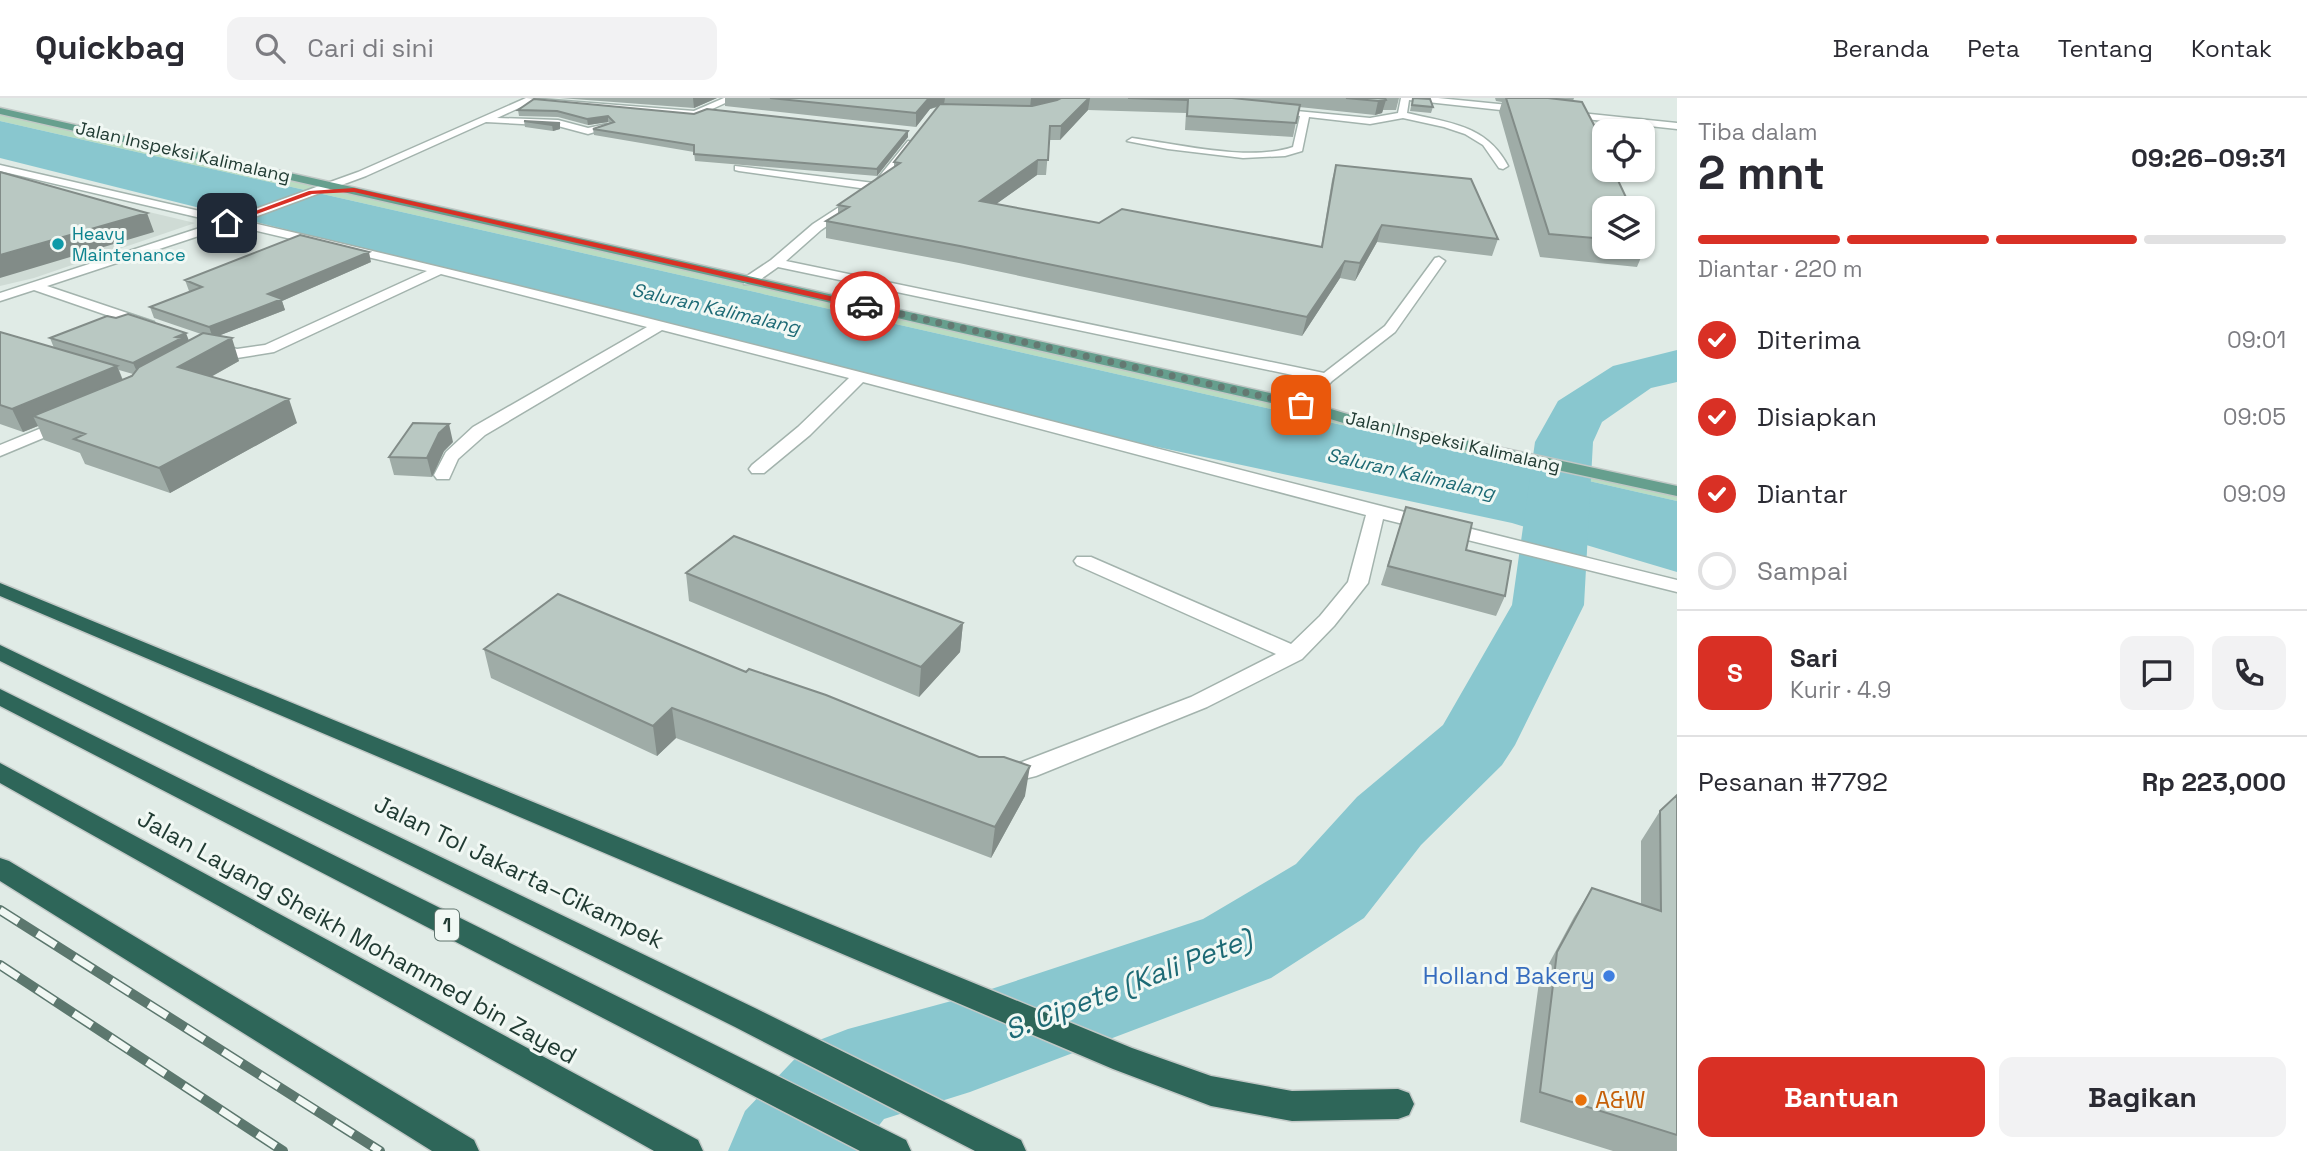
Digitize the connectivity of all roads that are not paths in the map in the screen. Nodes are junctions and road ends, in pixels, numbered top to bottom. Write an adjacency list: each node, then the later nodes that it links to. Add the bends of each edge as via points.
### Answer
1 (532, 98): 7 (street, via 692,114); 15 (street)
2 (732, 98): 7 (street)
3 (1274, 98): 8 (street)
4 (1405, 98): 14 (street)
5 (1412, 98): 11 (street)
6 (1255, 109): 8 (street)
7 (709, 110): 10 (street)
8 (1268, 110): 13 (street)
9 (0, 111): 24 (main road, Jalan Inspeksi Kalimalang)
10 (722, 112)
11 (1543, 112)
12 (1556, 113): 16 (street)
13 (1305, 114): 14 (street, via 1370,121); 19 (street, via 1298,149 1285,154 1208,151)
14 (1402, 115): 20 (street, via 1479,137 1490,144)
15 (481, 119): 17 (street, via 558,123 588,131); 23 (street)
16 (1677, 126)
17 (607, 127)
18 (907, 132): 25 (street, via 920,133)
19 (1132, 141)
20 (1503, 166)
21 (0, 168): 27 (street)
22 (739, 168): 25 (street)
23 (330, 186): 24 (main road, Jalan Inspeksi Kalimalang); 26 (main road, Jalan Inspeksi Kalimalang)
24 (311, 187): 26 (street); 27 (street)
25 (877, 187): 29 (street, via 817,227)
26 (354, 190): 31 (main road, Jalan Inspeksi Kalimalang)
27 (227, 223): 30 (street); 32 (street)
28 (1439, 261): 40 (street, via 1390,329)
29 (776, 263): 31 (street); 40 (street)
30 (440, 270): 34 (street); 37 (street, via 269,349 237,354)
31 (750, 282): 41 (main road, Jalan Inspeksi Kalimalang)
32 (37, 287): 33 (street); 35 (street)
33 (0, 298)
34 (657, 327): 39 (street); 45 (street, via 479,431 458,448)
35 (167, 332)
36 (189, 340): 37 (street)
37 (211, 347): 38 (street)
38 (192, 358)
39 (860, 376): 44 (street); 47 (street)
40 (1327, 378): 41 (street)
41 (1301, 405): 46 (main road, Jalan Inspeksi Kalimalang, via 1350,420)
42 (83, 416): 43 (street)
43 (0, 452)
44 (758, 469)
45 (443, 475)
46 (1677, 491)
47 (1376, 512): 49 (street); 52 (street, via 1358,583)
48 (1084, 561): 52 (street)
49 (1677, 586)
50 (0, 589): 57 (highway, via 1124,1059 1211,1091 1292,1106)
51 (0, 652): 61 (highway, Jalan Tol Jakarta–Cikampek / 1)
52 (1294, 654): 55 (street, via 1199,702 1027,769)
53 (0, 697): 60 (highway, Jalan Layang Sheikh Mohammed bin Zayed / 1)
54 (0, 772): 59 (highway, Jalan Layang Sheikh Mohammed bin Zayed)
55 (985, 776)
56 (0, 868): 58 (highway)
57 (1398, 1104)
58 (462, 1151)
59 (686, 1151)
60 (894, 1151)
61 (1009, 1151)

